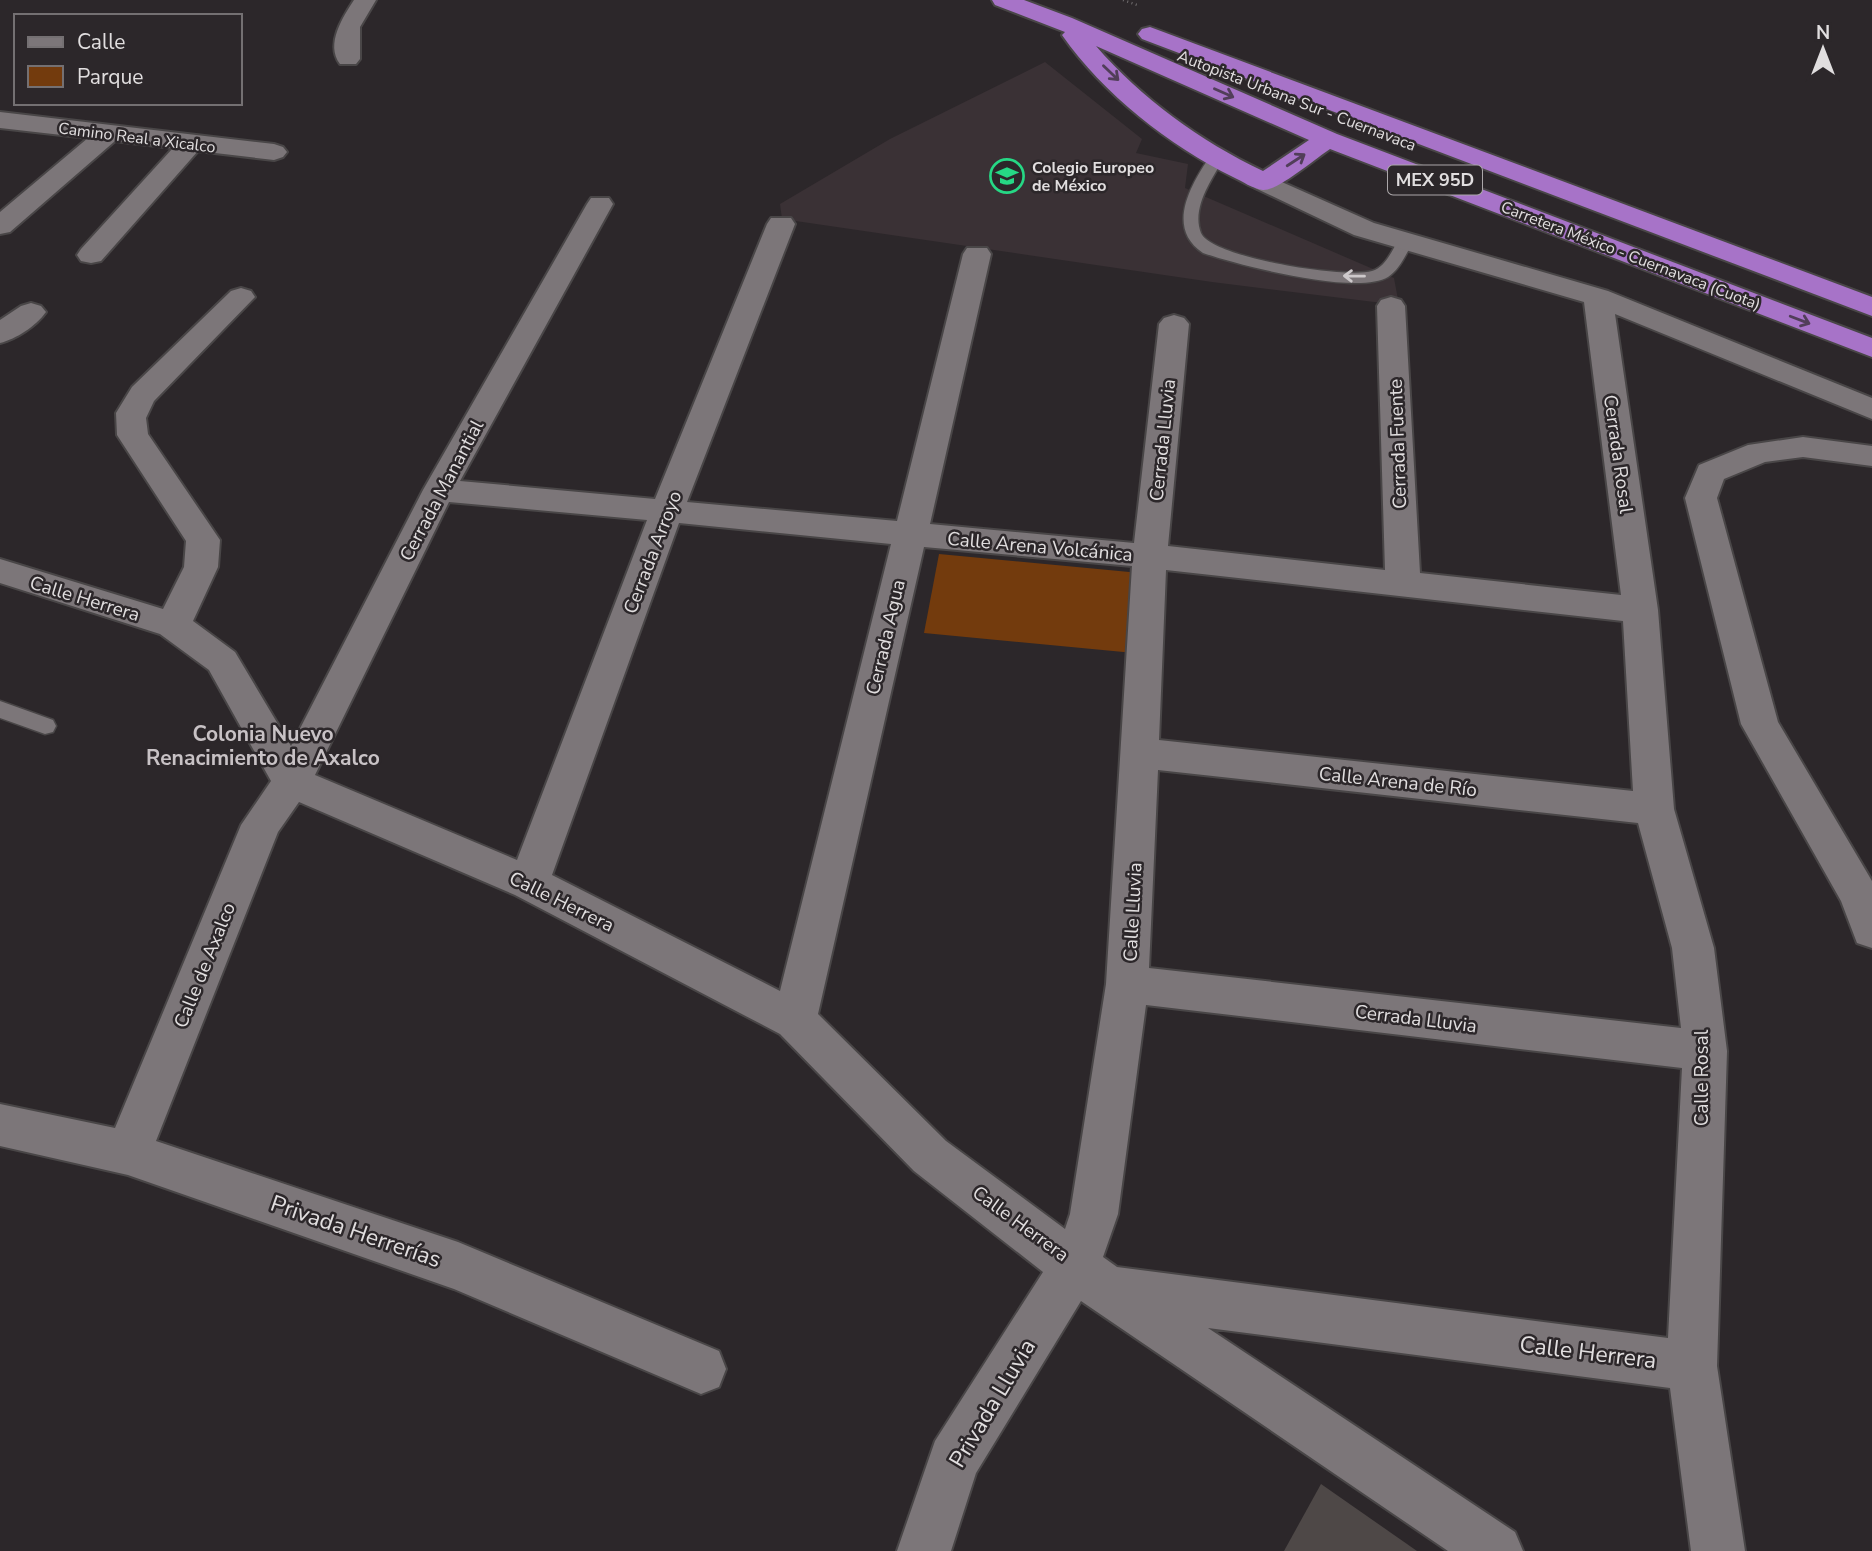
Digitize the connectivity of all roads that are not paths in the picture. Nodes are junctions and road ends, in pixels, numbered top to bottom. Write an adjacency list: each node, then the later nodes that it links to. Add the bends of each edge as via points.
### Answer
1 (365, 0): 7 (street, via 348,27)
2 (1003, 0): 4 (highway, Carretera México - Cuernavaca (Cuota) / MEX 95D)
3 (1036, 0): 29 (highway, Autopista Urbana Sur - Cuernavaca)
4 (1064, 8): 5 (highway, Carretera México - Cuernavaca (Cuota) / MEX 95D); 12 (highway, Carretera México - Cuernavaca (Cuota) / MEX 95D, one-way to 12); 15 (highway, one-way to 15, via 1124,86); 27 (highway, Autopista Urbana Sur - Cuernavaca)
5 (1107, 15)
6 (1133, 24): 25 (highway, MEX 95D)
7 (348, 59)
8 (50, 105): 10 (street)
9 (0, 120): 10 (street, Camino Real a Xicalco)
10 (26, 124): 11 (street, Camino Real a Xicalco)
11 (108, 135): 13 (street, Camino Real a Xicalco); 19 (street)
12 (1328, 139): 16 (highway, one-way to 12); 32 (highway, Carretera México - Cuernavaca (Cuota) / MEX 95D, one-way to 32)
13 (190, 144): 14 (street, Camino Real a Xicalco); 22 (street)
14 (274, 152)
15 (1216, 158): 16 (highway); 20 (lane, one-way to 15, via 1392,265 1377,276 1240,262 1214,254 1198,242 1192,201)
16 (1264, 182): 20 (street, via 1364,229)
17 (600, 204): 35 (street, Cerrada Manantial)
18 (781, 224): 36 (street, Cerrada Arroyo)
19 (0, 226)
20 (1405, 242): 24 (street)
21 (977, 254): 37 (street, Cerrada Agua)
22 (91, 255)
23 (241, 297): 42 (street, via 143,394 132,407 128,423 203,540 201,567)
24 (1598, 298): 33 (street); 41 (street, Cerrada Rosal)
25 (1872, 300)
26 (1391, 306): 40 (street, Cerrada Fuente)
27 (1872, 307)
28 (31, 312): 31 (street)
29 (1872, 319)
30 (1174, 324): 38 (street, Cerrada Lluvia)
31 (0, 334)
32 (1872, 348)
33 (1872, 409)
34 (1872, 456): 49 (street, via 1803,447 1759,452 1710,473 1701,498 1760,724 1860,897)
35 (439, 490): 36 (street, Calle Arena Volcánica); 46 (street, Cerrada Manantial)
36 (666, 513): 37 (street, Calle Arena Volcánica); 48 (street, Cerrada Arroyo)
37 (908, 535): 38 (street, Calle Arena Volcánica); 51 (street, Cerrada Agua)
38 (1150, 556): 40 (street, Calle Arena Volcánica); 45 (street, Calle Lluvia)
39 (0, 571): 42 (street, Calle Herrera)
40 (1403, 583): 41 (street, Calle Arena Volcánica)
41 (1640, 610): 47 (street, Calle Rosal)
42 (173, 625): 46 (street, Calle Herrera, via 222,660)
43 (0, 709): 44 (lane)
44 (45, 726)
45 (1141, 753): 47 (street, Calle Arena de Río); 50 (street, Calle Lluvia)
46 (292, 782): 48 (street, Calle Herrera); 54 (street, Calle de Axalco, via 261,825)
47 (1654, 808): 52 (street, Calle Rosal, via 1693,948)
48 (529, 883): 51 (street, Calle Herrera)
49 (1872, 930)
50 (1127, 984): 52 (street, Cerrada Lluvia); 55 (street, Calle Lluvia, via 1094,1214)
51 (795, 1020): 55 (street, Calle Herrera, via 930,1156)
52 (1704, 1051): 56 (street, Calle Rosal)
53 (0, 1125): 54 (street, Privada Herrerías)
54 (128, 1153): 57 (street, Privada Herrerías, via 458,1266)
55 (1092, 1277): 56 (street, Calle Herrera); 58 (street, Privada Lluvia, via 954,1460); 59 (street, Calle Herrera)
56 (1692, 1366): 60 (street, Calle Rosal)
57 (701, 1369)
58 (924, 1551)
59 (1496, 1551)
60 (1718, 1551)

